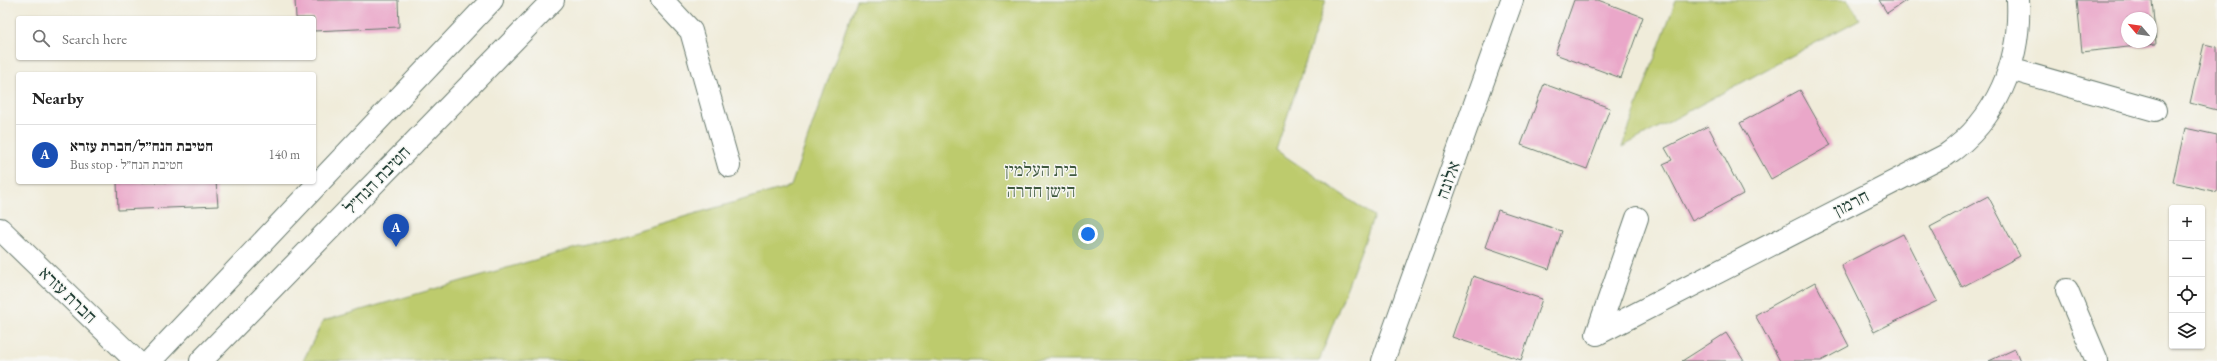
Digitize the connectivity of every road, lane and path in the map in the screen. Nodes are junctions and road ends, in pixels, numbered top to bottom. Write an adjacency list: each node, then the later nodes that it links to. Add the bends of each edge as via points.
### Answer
1 (492, 0): 13 (street)
2 (553, 0): 14 (street, חטיבת הנח״ל)
3 (662, 0): 8 (street, via 691,31)
4 (1512, 0): 15 (street, אלונה)
5 (2018, 0): 6 (street, חרמון, via 2019,21)
6 (2010, 69): 7 (street); 9 (street, חרמון, via 2001,92 1977,129 1946,155 1597,334)
7 (2155, 110)
8 (729, 166)
9 (1637, 218)
10 (0, 228): 12 (street, חברת עזרא)
11 (2067, 290): 16 (street)
12 (136, 361)
13 (150, 361)
14 (201, 361)
15 (1383, 361)
16 (2097, 361)

